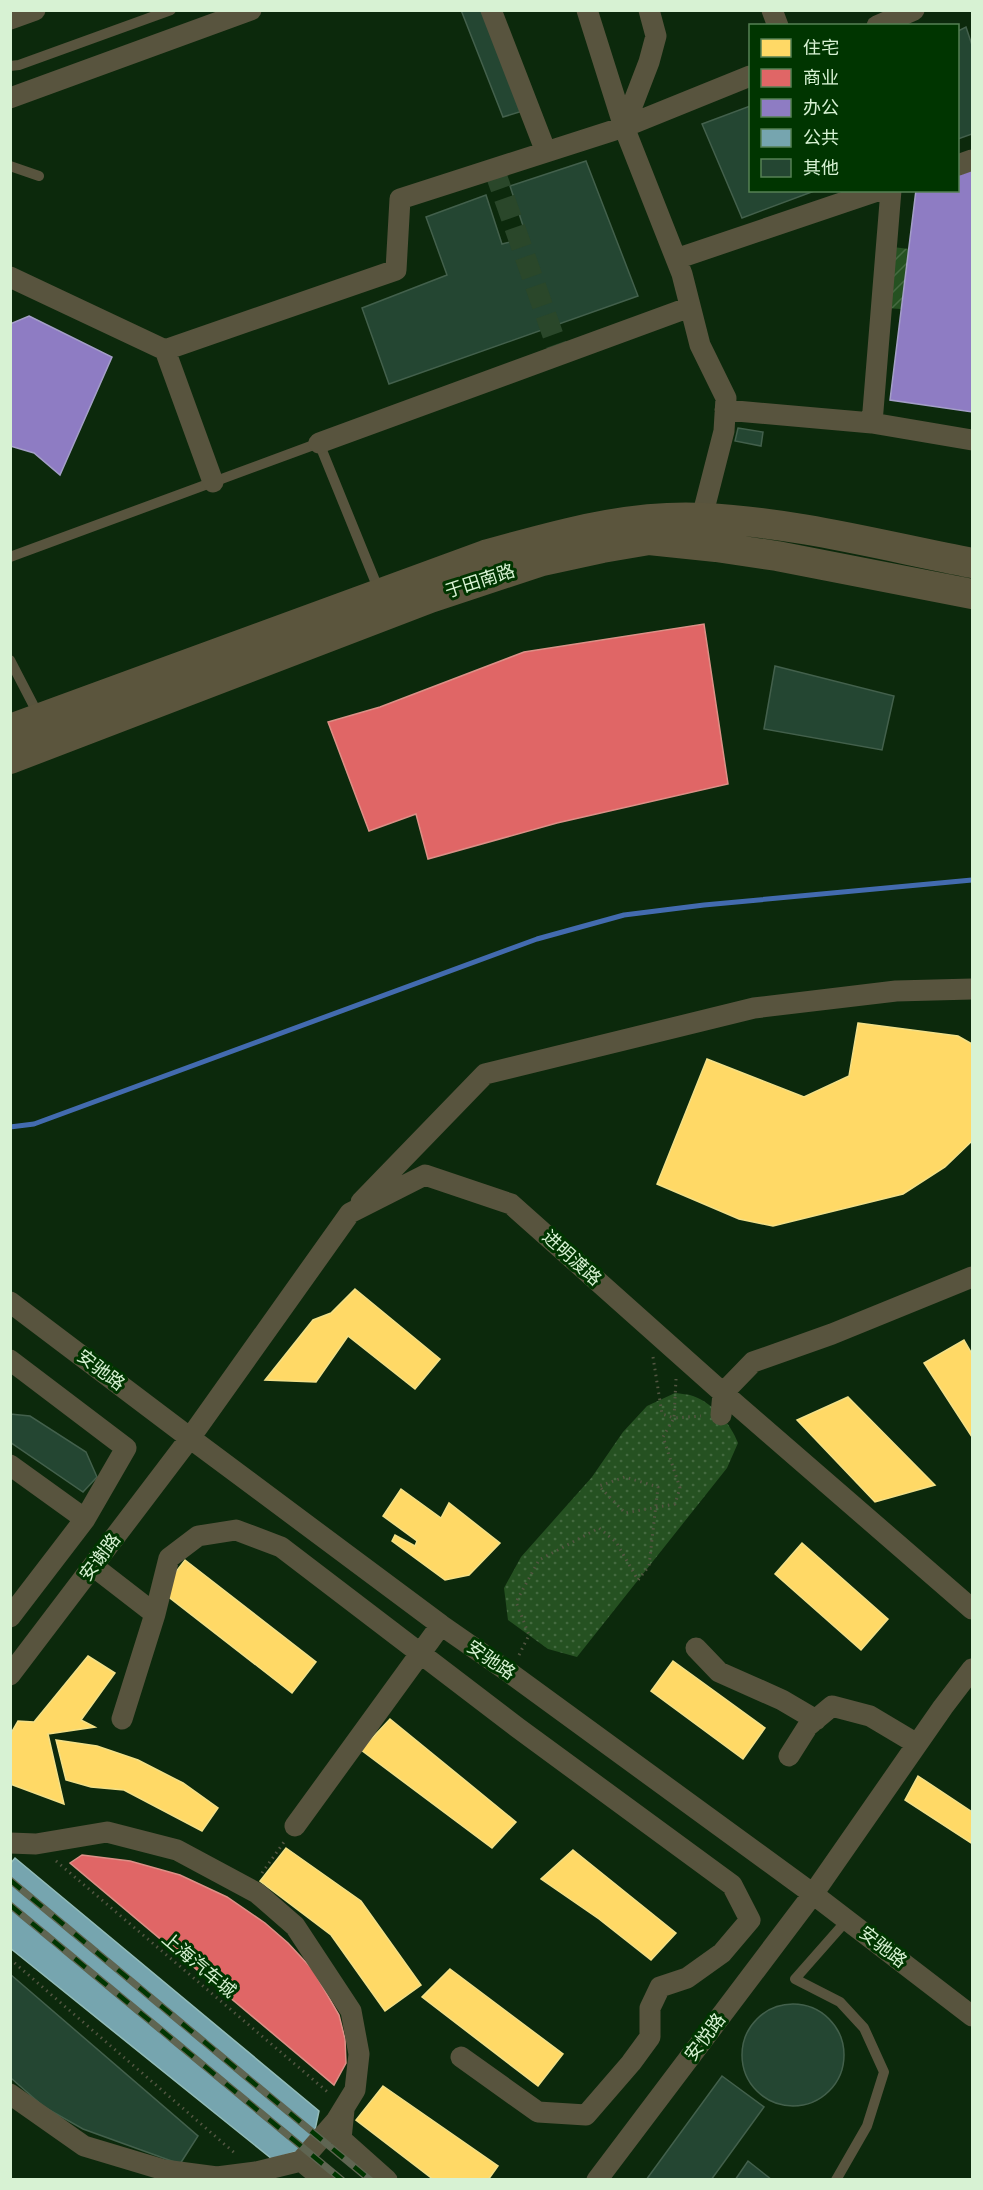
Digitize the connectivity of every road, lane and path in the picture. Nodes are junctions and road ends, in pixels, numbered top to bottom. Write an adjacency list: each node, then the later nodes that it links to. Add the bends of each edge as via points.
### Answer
1 (35, 10): 8 (street)
2 (171, 10): 10 (lane)
3 (251, 10): 12 (street)
4 (491, 10): 14 (street)
5 (587, 10): 13 (street)
6 (648, 10): 13 (street, via 656,36)
7 (914, 10): 9 (street)
8 (10, 19)
9 (882, 24)
10 (10, 66)
11 (749, 76): 13 (street)
12 (10, 98)
13 (624, 127): 14 (street); 19 (street)
14 (546, 152): 22 (street, via 400,199 396,270)
15 (10, 166): 16 (lane)
16 (39, 176)
17 (874, 192): 19 (street)
18 (891, 192): 24 (street)
19 (676, 259): 21 (street)
20 (10, 277): 22 (street)
21 (690, 307): 23 (street, via 700,345 726,398); 26 (street)
22 (165, 350): 27 (street)
23 (725, 410): 24 (street); 28 (street, via 724,431)
24 (872, 423): 25 (street)
25 (972, 440)
26 (319, 443): 27 (lane); 31 (lane)
27 (213, 482): 29 (lane)
28 (702, 517): 30 (street, 于田南路, via 777,525); 31 (street, 于田南路, via 628,521 559,534 485,555)
29 (10, 556)
30 (972, 563)
31 (380, 593): 33 (street, 于田南路)
32 (972, 594): 33 (street, 于田南路, via 777,556 649,540 542,561)
33 (292, 638): 35 (street, 于田南路); 37 (street, 于田南路)
34 (10, 660): 35 (lane)
35 (40, 718): 36 (street, 于田南路)
36 (10, 729)
37 (10, 759)
38 (972, 989): 39 (street, via 896,991 754,1008 485,1074)
39 (350, 1213): 42 (street, 进明渡路, via 425,1175 511,1204); 48 (street, 进明渡路)
40 (972, 1277): 45 (street, via 753,1362)
41 (10, 1302): 48 (street, 安驰路)
42 (661, 1338): 43 (street, 进明渡路); 47 (path, via 651,1348 662,1414)
43 (678, 1353): 45 (street, 进明渡路); 47 (path)
44 (10, 1360): 51 (street, via 126,1448)
45 (723, 1393): 46 (street); 53 (street, 进明渡路)
46 (721, 1415): 47 (path)
47 (674, 1419): 50 (path, via 663,1437 680,1488 675,1504)
48 (189, 1438): 52 (street, 安谢路); 56 (street, 安驰路)
49 (10, 1465): 51 (street)
50 (656, 1508): 50 (path, via 626,1513 599,1486 625,1477 658,1487); 60 (path, via 649,1566 638,1580 616,1542 599,1528 539,1560 516,1602 529,1635)
51 (85, 1519): 55 (street)
52 (93, 1566): 54 (street); 61 (street, 安谢路)
53 (972, 1609)
54 (155, 1614): 58 (street, via 169,1558 198,1536 236,1530 281,1547); 62 (street)
55 (10, 1617)
56 (441, 1625): 58 (street); 60 (street, 安驰路)
57 (696, 1648): 63 (street, via 719,1672)
58 (421, 1653): 66 (street); 74 (street, via 732,1885 750,1920 722,1953 687,1978 660,1988 650,2008 650,2037 586,2115 538,2112)
59 (972, 1669): 64 (street, 安悦路)
60 (510, 1672): 70 (street, 安驰路)
61 (10, 1675)
62 (122, 1719)
63 (816, 1720): 64 (street, via 832,1706 870,1716); 65 (street)
64 (917, 1744): 70 (street, 安悦路)
65 (789, 1756)
66 (296, 1826): 69 (path)
67 (10, 1843): 68 (street)
68 (36, 1844): 69 (street, via 107,1832 177,1850); 76 (path, 上海汽车城)
69 (250, 1889): 76 (street, via 295,1926 351,2011 359,2054 355,2090)
70 (813, 1894): 71 (street, 安驰路); 81 (street, 安悦路)
71 (847, 1920): 73 (street, 安驰路); 82 (lane, via 795,1979 840,2002 864,2028 884,2072 867,2126)
72 (10, 1959): 78 (path)
73 (972, 2016)
74 (461, 2056)
75 (10, 2094): 78 (street, via 84,2146 164,2170 217,2178)
76 (345, 2107): 77 (street); 80 (street, via 340,2139)
77 (301, 2161): 78 (street); 79 (street)
78 (256, 2172)
79 (324, 2180)
80 (387, 2180)
81 (597, 2180)
82 (836, 2180)

